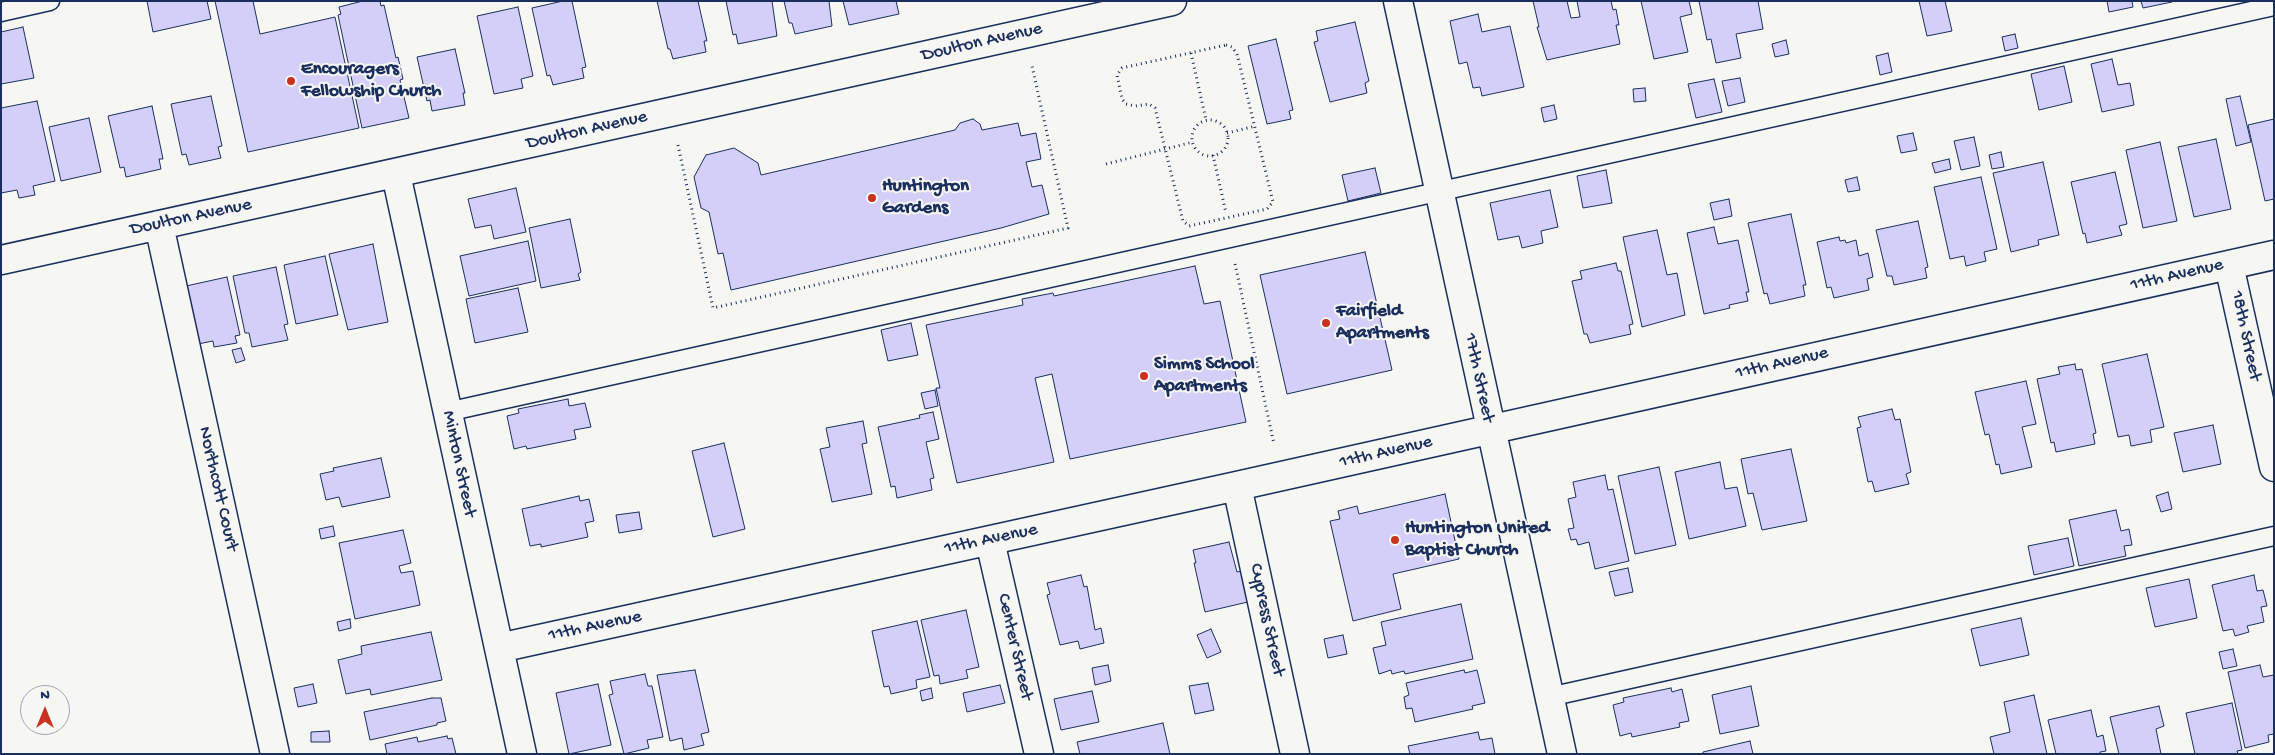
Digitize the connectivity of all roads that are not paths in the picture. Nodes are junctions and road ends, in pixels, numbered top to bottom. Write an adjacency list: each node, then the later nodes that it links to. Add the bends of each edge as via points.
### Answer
1 (50, 1): 5 (lane)
2 (1172, 1): 6 (street, Doulton Avenue)
3 (1398, 1): 7 (street, 17th Street)
4 (2274, 6): 7 (lane)
5 (1, 12)
6 (396, 174): 8 (street, Doulton Avenue); 12 (street, Minton Street)
7 (1439, 191): 12 (lane); 13 (street, 17th Street)
8 (159, 225): 10 (street, Doulton Avenue); 20 (street, Northcott Court)
9 (2274, 255): 11 (street, 11th Avenue)
10 (1, 260)
11 (2229, 264): 13 (street, 11th Avenue); 14 (street, 18th Street)
12 (447, 412): 18 (street, Minton Street)
13 (1490, 430): 15 (street, 11th Avenue); 19 (street, 17th Street)
14 (2274, 466)
15 (1237, 486): 17 (street, 11th Avenue); 23 (street, Cypress Street)
16 (2274, 536): 19 (lane)
17 (990, 541): 18 (street, 11th Avenue); 22 (street, Center Street)
18 (498, 648): 21 (street, Minton Street)
19 (1549, 697): 24 (street, 17th Street)
20 (275, 754)
21 (522, 754)
22 (1039, 754)
23 (1295, 754)
24 (1562, 754)

